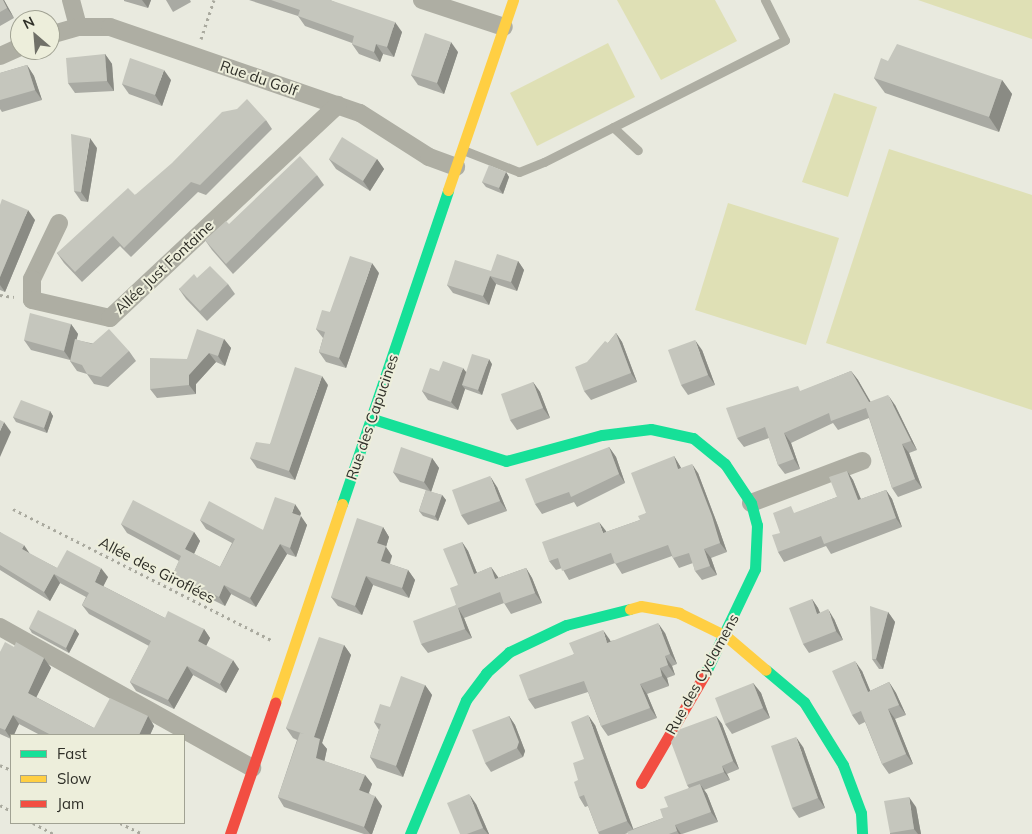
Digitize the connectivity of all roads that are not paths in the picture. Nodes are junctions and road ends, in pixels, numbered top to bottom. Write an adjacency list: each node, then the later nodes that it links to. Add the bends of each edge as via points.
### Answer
1 (71, 0): 5 (street)
2 (422, 0): 6 (street)
3 (513, 0): 6 (street, Rue des Capucines)
4 (765, 0): 9 (lane, via 786,40)
5 (78, 27): 7 (street, Rue du Golf); 8 (street, Rue du Golf, via 110,27)
6 (504, 27): 10 (street, Rue des Capucines)
7 (60, 32)
8 (338, 105): 12 (street, Rue du Golf); 13 (street, Allée Just Fontaine, via 110,318 32,300 32,279)
9 (613, 127): 10 (lane, via 519,172); 11 (lane)
10 (463, 150): 12 (street, Rue des Capucines)
11 (638, 150)
12 (456, 167): 14 (street, Rue des Capucines)
13 (59, 223)
14 (373, 419): 16 (street, Rue des Cyclamens, via 506,461 602,435 651,429 693,438 724,464); 19 (street, Rue des Capucines)
15 (862, 460): 16 (street)
16 (751, 503): 18 (street, Rue des Cyclamens, via 757,525 755,570)
17 (0, 627): 19 (street)
18 (726, 636): 20 (street, Rue des Cyclamens); 22 (street, via 678,613 641,606 566,625 509,652 486,673 466,700); 23 (street, via 804,702 843,765 860,813)
19 (252, 768): 21 (street, Rue des Capucines)
20 (640, 783)
21 (236, 832)
22 (410, 834)
23 (862, 834)

